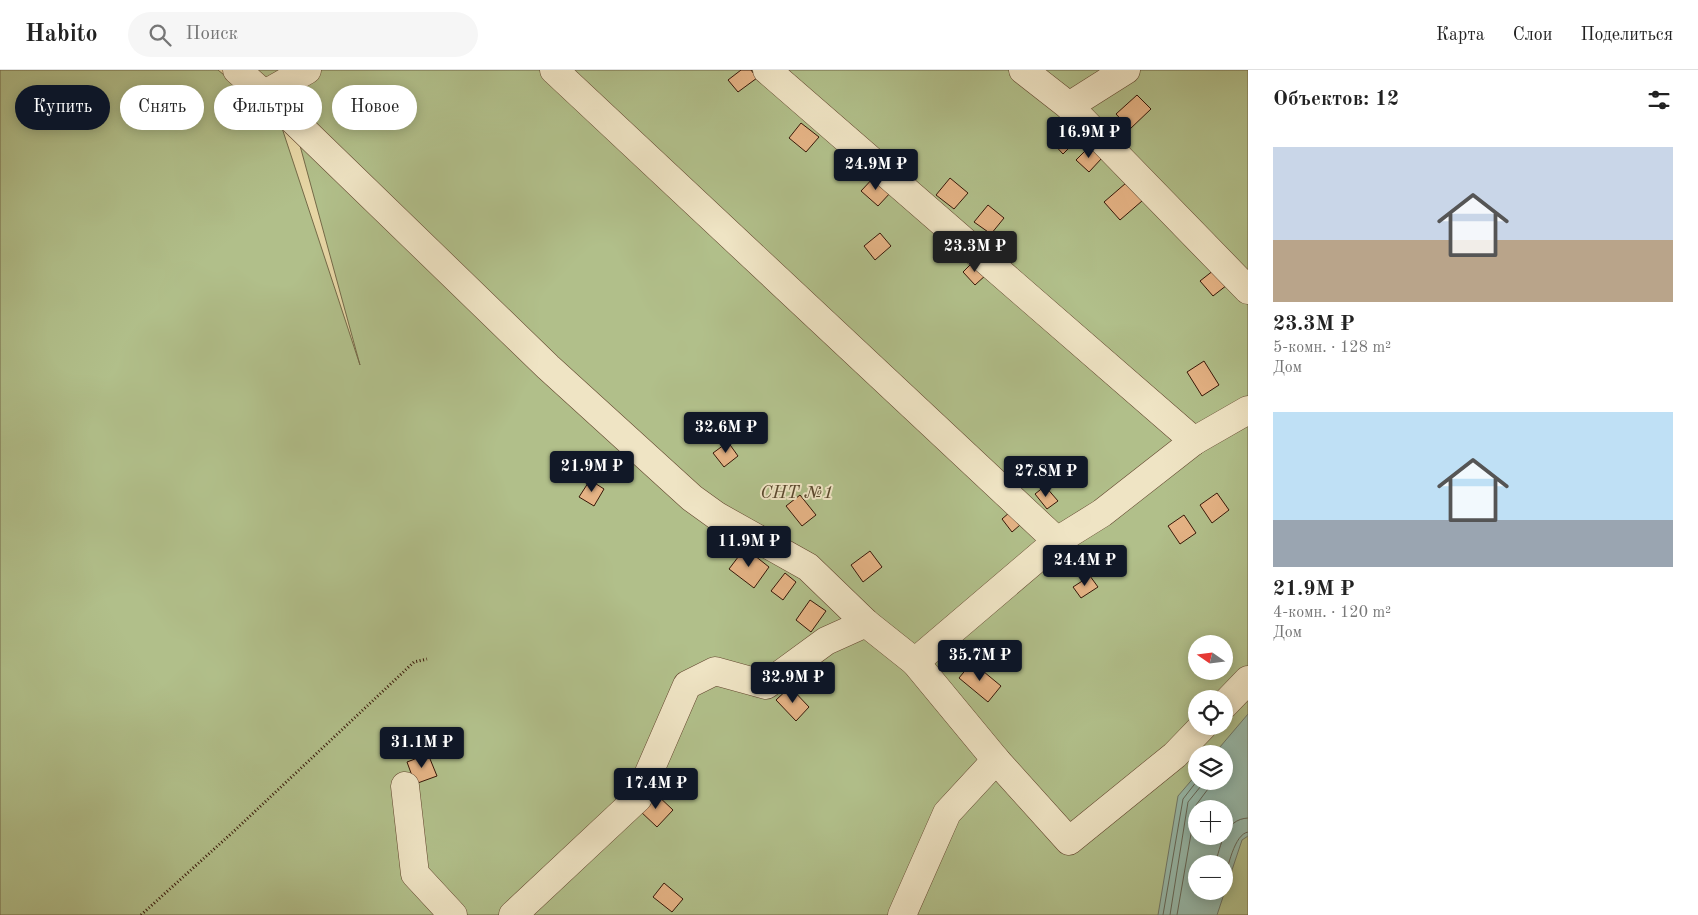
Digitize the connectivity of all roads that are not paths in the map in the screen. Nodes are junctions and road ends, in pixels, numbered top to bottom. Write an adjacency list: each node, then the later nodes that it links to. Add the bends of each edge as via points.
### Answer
1 (237, 70): 7 (street)
2 (307, 70): 8 (street)
3 (554, 70): 14 (street)
4 (767, 70): 13 (street)
5 (1023, 70): 9 (street)
6 (1126, 70): 9 (street)
7 (254, 85)
8 (281, 85)
9 (1069, 106): 11 (street)
10 (302, 130): 15 (street, via 548,367 692,498 717,516 808,567)
11 (1248, 290)
12 (1248, 410): 13 (street)
13 (1194, 440): 14 (street, via 1102,514)
14 (1057, 541): 16 (street)
15 (866, 623): 16 (street); 23 (street, via 826,641 766,685 715,671 687,685 638,798)
16 (915, 662): 20 (street)
17 (1248, 680): 18 (street)
18 (1233, 696)
19 (1194, 735): 20 (street, via 1175,755 1069,841)
20 (996, 760): 24 (street, via 947,813)
21 (405, 786): 22 (street, via 415,874)
22 (453, 915)
23 (513, 915)
24 (902, 915)

